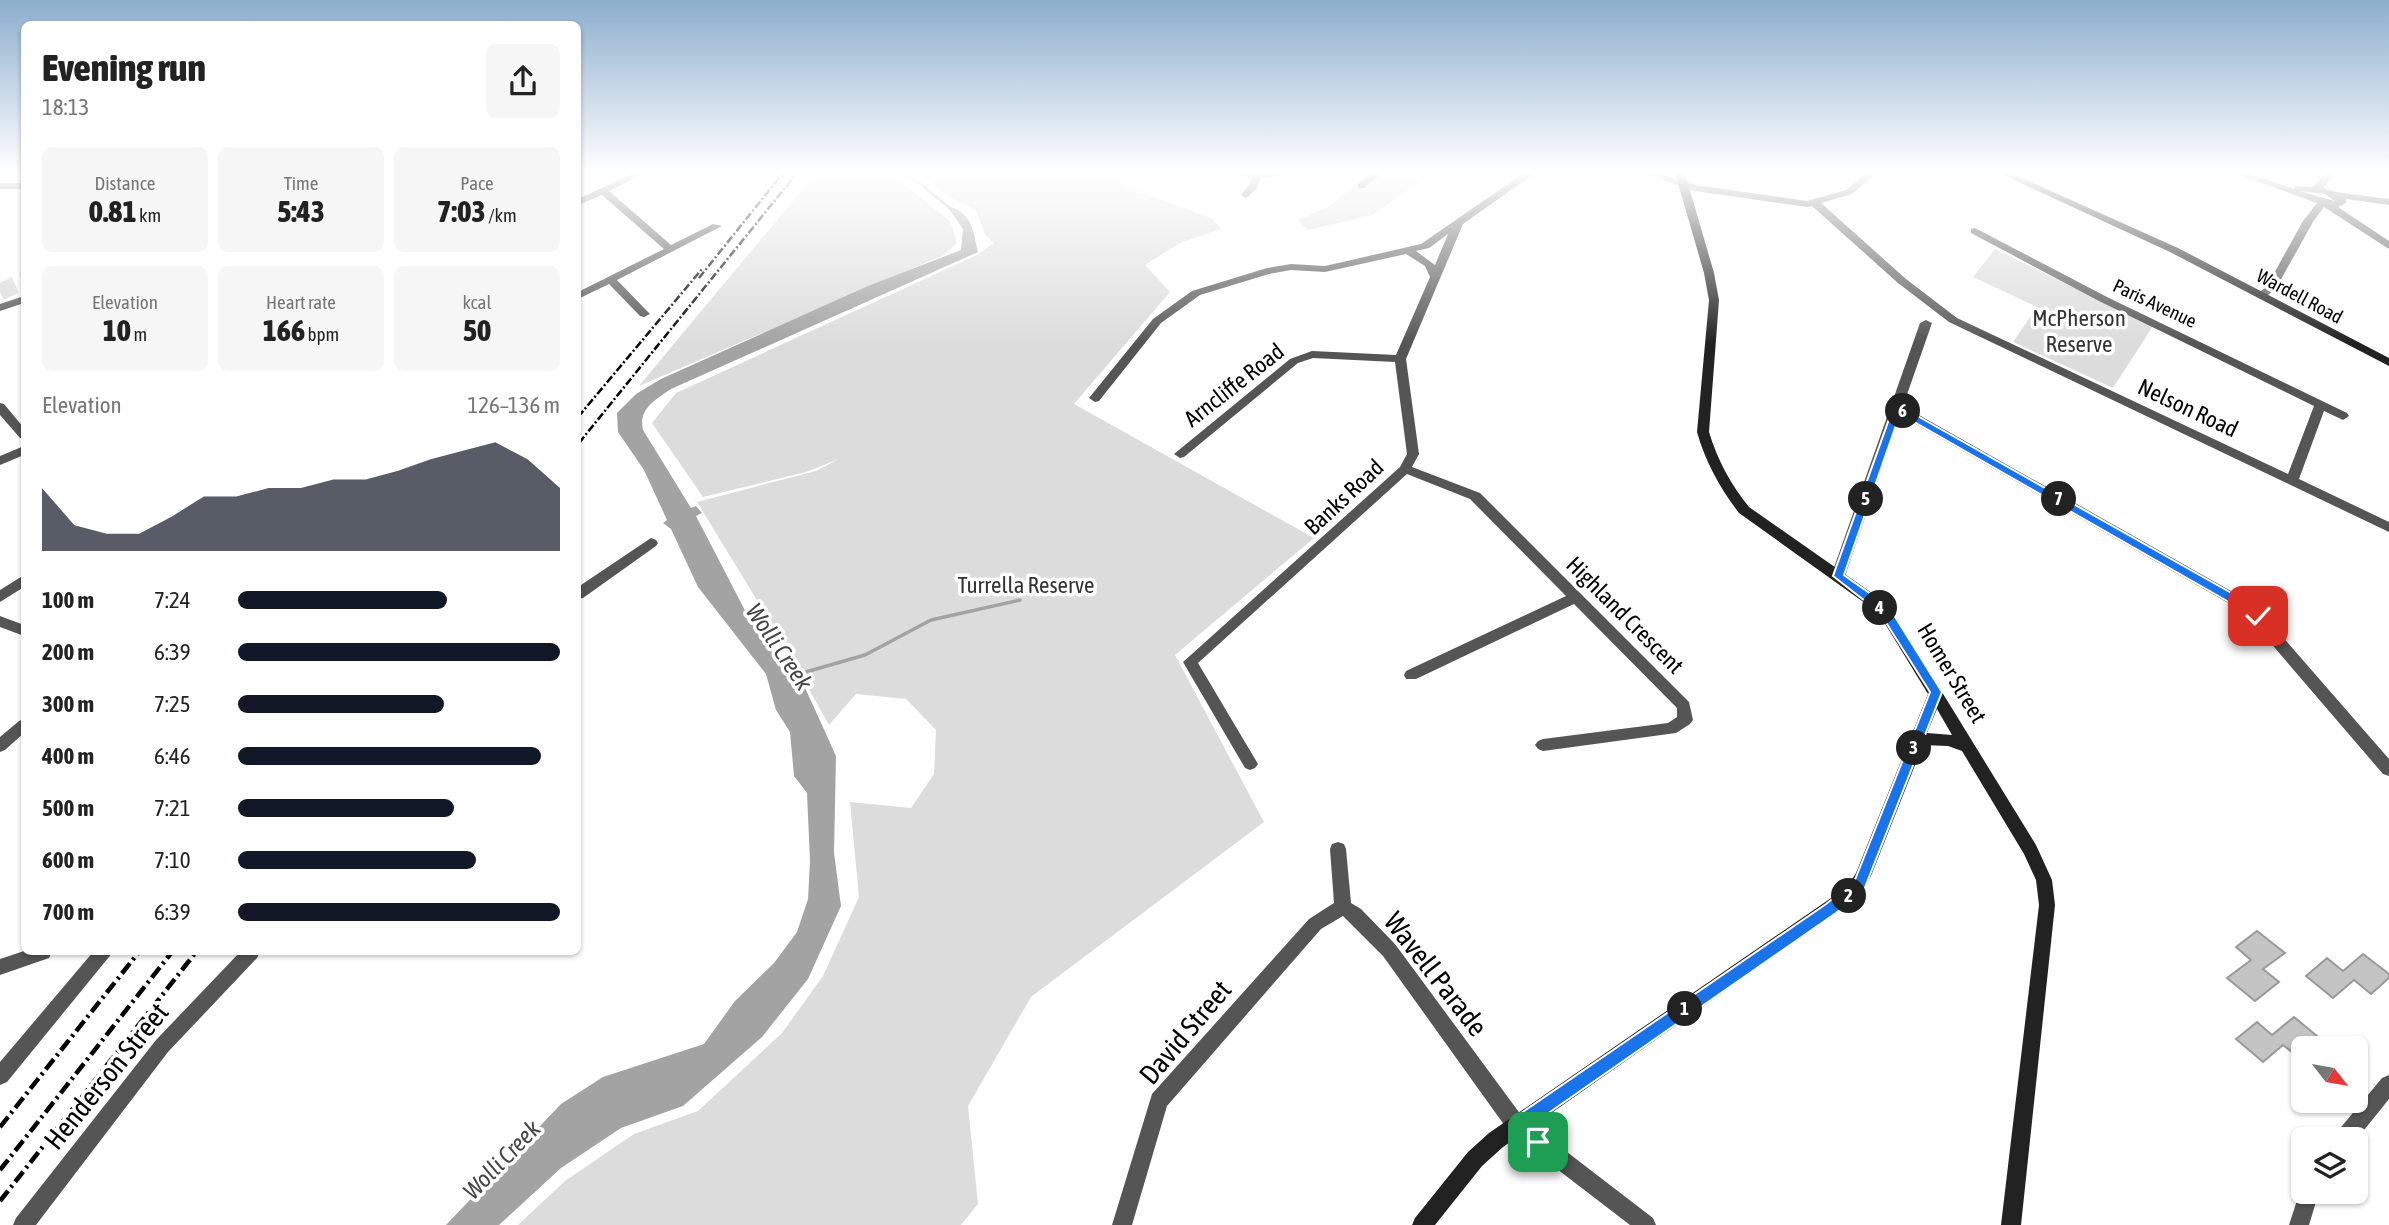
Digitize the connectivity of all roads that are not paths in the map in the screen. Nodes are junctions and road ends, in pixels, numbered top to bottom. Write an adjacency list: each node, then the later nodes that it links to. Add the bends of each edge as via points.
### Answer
1 (648, 230): 12 (street)
2 (709, 230): 12 (street)
3 (1449, 230): 13 (street)
4 (1456, 230): 14 (street)
5 (1696, 230): 37 (main road, Homer Street, via 1714,300 1703,420 1707,446 1744,510)
6 (1846, 230): 34 (street, Nelson Road, via 1953,320)
7 (2130, 230): 17 (main road, Wardell Road)
8 (2304, 230): 17 (street, via 2271,288)
9 (2368, 230): 11 (street)
10 (1975, 231): 25 (street, Paris Avenue, via 2102,299)
11 (2389, 246)
12 (670, 250): 15 (street)
13 (1409, 251): 14 (street, via 1430,264); 24 (street, via 1325,269 1267,271 1196,293 1157,321)
14 (1435, 276): 22 (street)
15 (610, 279): 16 (street); 20 (street)
16 (581, 294)
17 (2261, 295): 23 (main road, Wardell Road)
18 (21, 300): 19 (street)
19 (0, 308)
20 (644, 314)
21 (1926, 323): 27 (street)
22 (1400, 359): 31 (street, Arncliffe Road, via 1312,354 1294,361); 33 (street, Banks Road, via 1413,454)
23 (2389, 363)
24 (1096, 398)
25 (2320, 405): 28 (street, Paris Avenue); 34 (street)
26 (0, 407): 29 (street)
27 (1898, 408): 37 (street); 54 (street, via 2249,608)
28 (2343, 416)
29 (21, 432)
30 (21, 451): 32 (street)
31 (1180, 454)
32 (0, 461)
33 (1405, 469): 41 (street, Highland Crescent, via 1475,496); 53 (street, Banks Road, via 1190,662)
34 (2292, 481): 35 (street, Nelson Road)
35 (2389, 527)
36 (651, 543): 39 (street)
37 (1838, 576): 45 (main road, Homer Street, via 1889,618)
38 (21, 582): 40 (street)
39 (581, 592)
40 (0, 597)
41 (1575, 597): 44 (street); 50 (street, Highland Crescent, via 1684,706 1685,720 1671,729)
42 (0, 621): 43 (street)
43 (21, 630)
44 (1411, 675)
45 (1936, 692): 49 (main road); 52 (main road, Homer Street)
46 (21, 717): 48 (street)
47 (21, 728): 51 (street)
48 (0, 734)
49 (1917, 739): 52 (main road, via 1948,740); 63 (main road, via 1853,892)
50 (1543, 744)
51 (0, 746)
52 (1968, 747): 70 (main road, Homer Street, via 2034,858 2047,893)
53 (1250, 764)
54 (2389, 770)
55 (1338, 849): 56 (street)
56 (1343, 907): 63 (street, Wavell Parade, via 1356,914 1389,950); 67 (street, David Street, via 1315,924 1160,1101)
57 (34, 955): 60 (street)
58 (101, 955): 61 (street)
59 (245, 957): 66 (street, Henderson Street, via 162,1046)
60 (0, 967)
61 (0, 1076)
62 (2389, 1084): 64 (street)
63 (1517, 1126): 68 (main road, via 1475,1159); 69 (street, Wavell Parade)
64 (2354, 1127)
65 (2306, 1204): 71 (street)
66 (23, 1225)
67 (1122, 1225)
68 (1422, 1225)
69 (1646, 1225)
70 (2011, 1225)
71 (2300, 1225)

